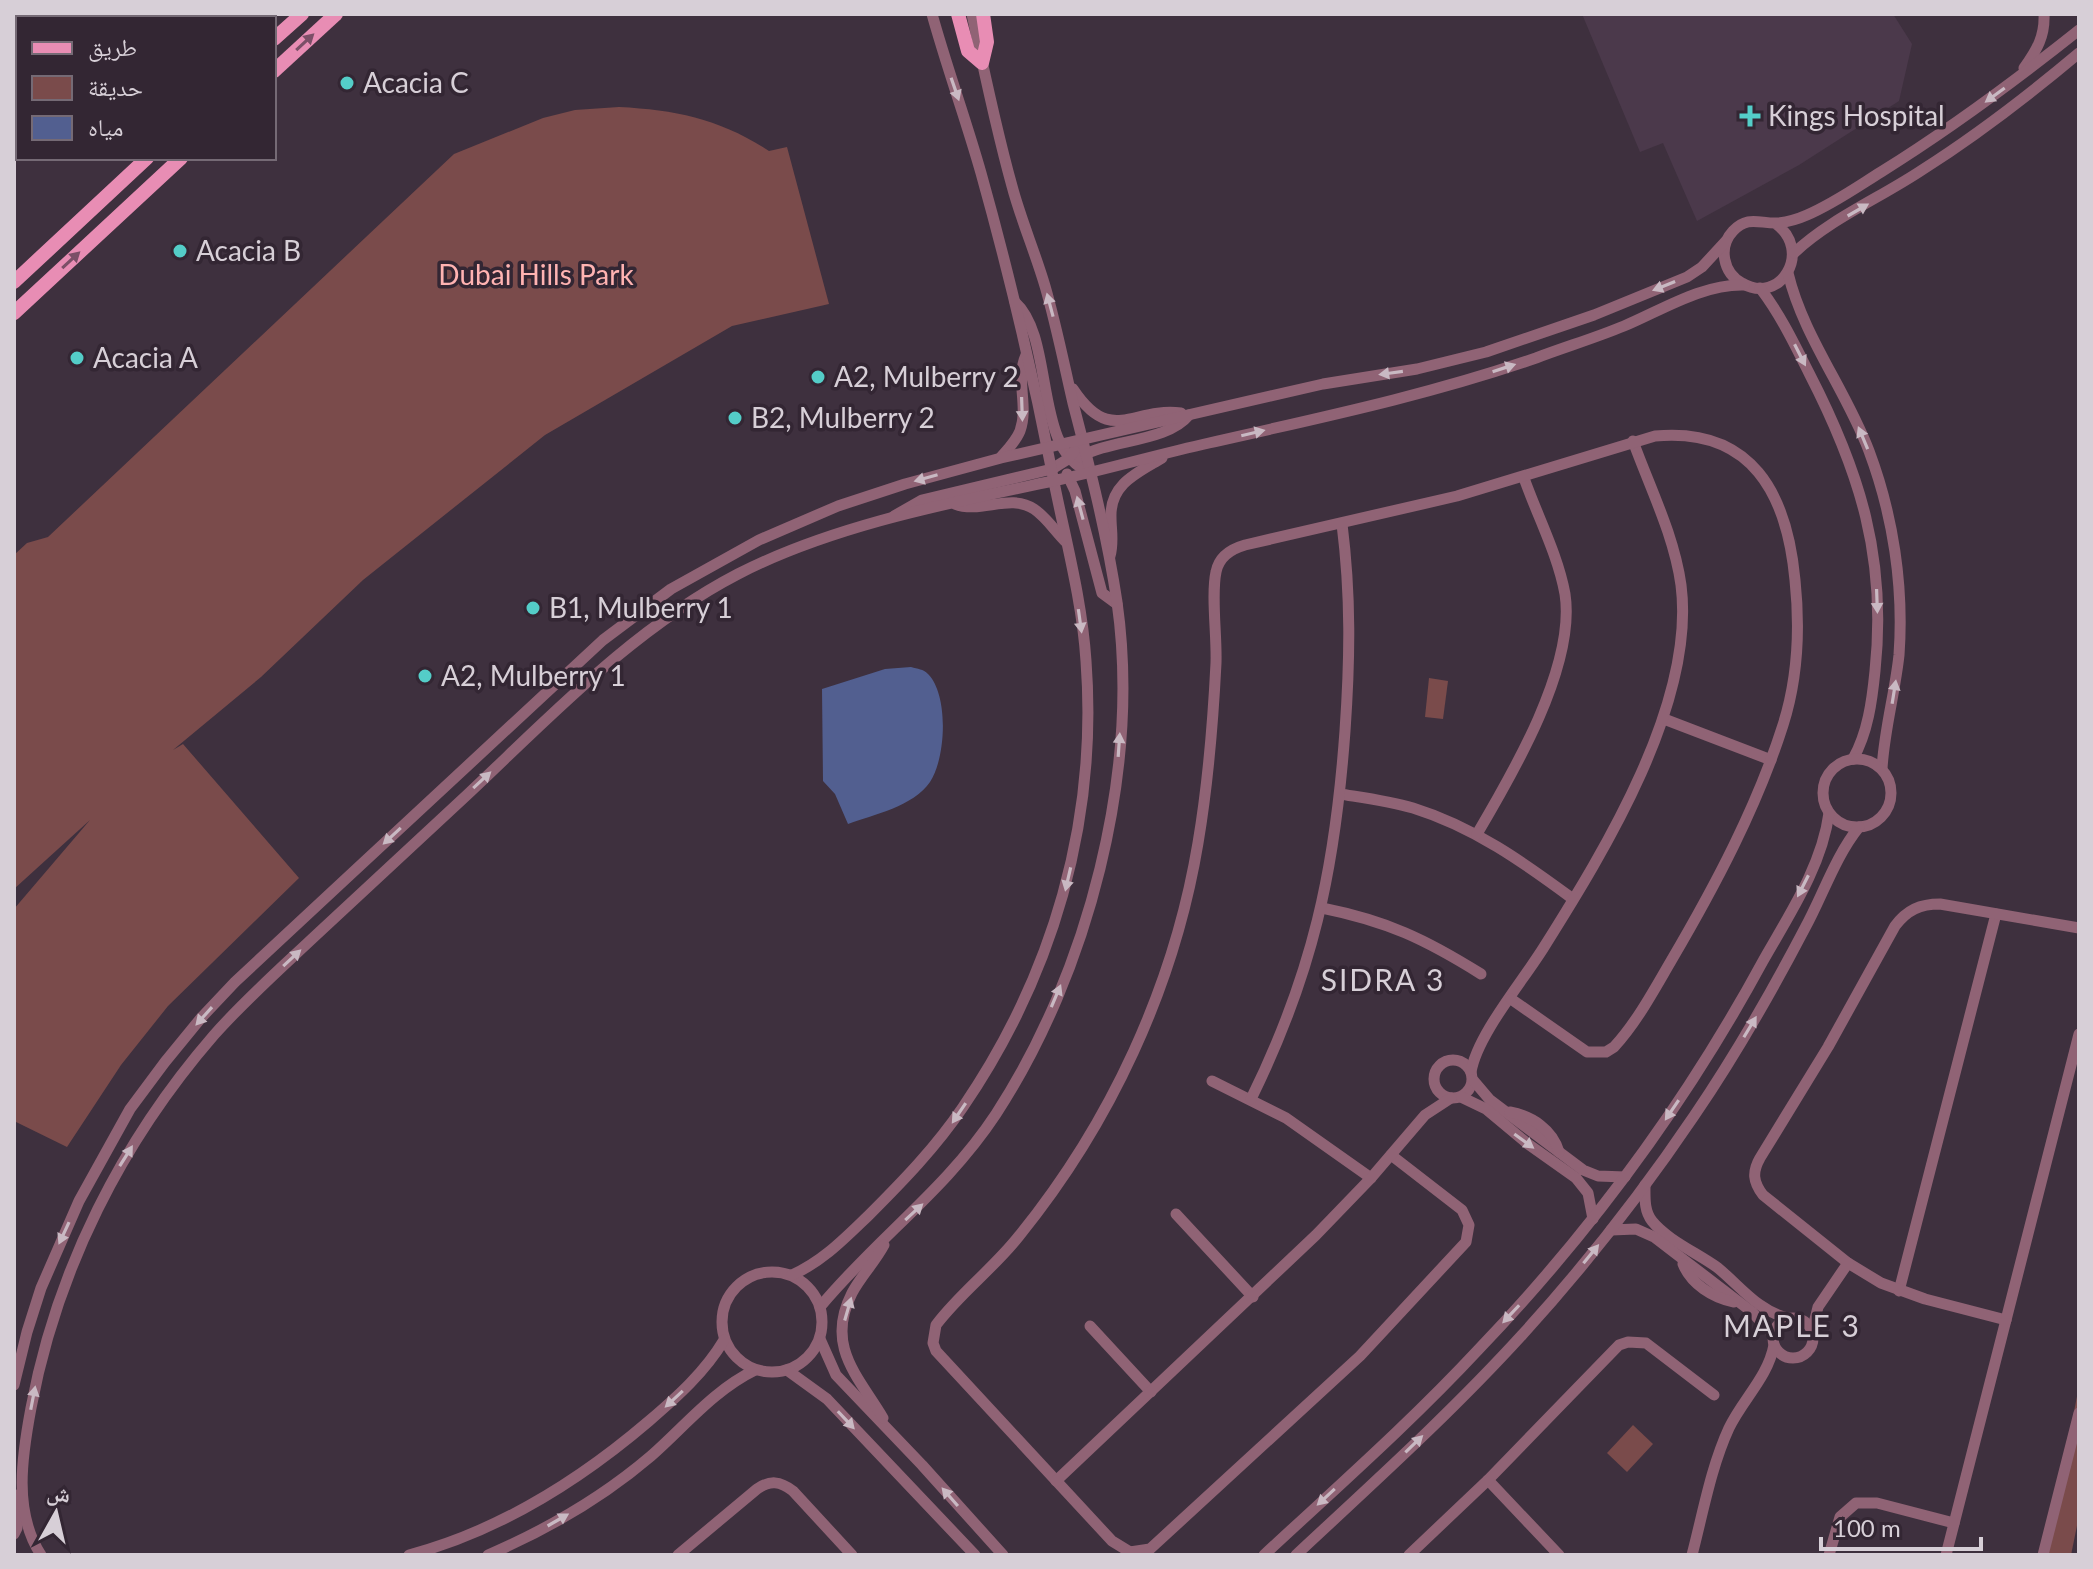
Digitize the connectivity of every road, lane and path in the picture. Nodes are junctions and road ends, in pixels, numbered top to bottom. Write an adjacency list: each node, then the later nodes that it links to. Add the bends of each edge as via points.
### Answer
1 (336, 14): 12 (main road, one-way to 1)
2 (932, 14): 23 (street, one-way to 23, via 978,160)
3 (958, 14): 11 (main road, via 968,51)
4 (972, 14): 11 (street)
5 (983, 14): 11 (main road, via 987,42)
6 (2044, 14): 13 (street, via 2040,44)
7 (296, 17): 9 (main road)
8 (2079, 30): 13 (street)
9 (276, 37)
10 (2079, 53): 18 (street, one-way to 10, via 1970,137)
11 (982, 63): 26 (street, one-way to 11)
12 (276, 69)
13 (2016, 80): 16 (street, one-way to 16, via 1862,184 1807,215)
14 (145, 160): 20 (main road)
15 (179, 160): 24 (main road, one-way to 15)
16 (1775, 223): 17 (street, via 1743,223); 18 (street, via 1789,236)
17 (1726, 241): 21 (street, via 1725,261); 27 (street, one-way to 27, via 1687,277 1486,352)
18 (1794, 253): 19 (street)
19 (1788, 273): 22 (street); 46 (street, one-way to 19, via 1899,653 1893,539 1868,448 1800,309)
20 (14, 282)
21 (1744, 285): 22 (street); 31 (street, one-way to 21, via 1462,382 1615,330 1708,289)
22 (1760, 288): 44 (street, one-way to 44, via 1830,414 1857,481 1871,538 1877,581 1876,662 1867,725)
23 (1014, 302): 25 (street); 30 (street, via 1028,321)
24 (14, 313)
25 (1026, 355): 30 (street); 33 (street, one-way to 33, via 1020,376 1021,429)
26 (1068, 381): 27 (street, via 1090,411 1108,420 1170,412); 28 (street)
27 (1190, 415): 28 (street); 32 (street, via 1175,427)
28 (1083, 440): 30 (street); 32 (street); 34 (street)
29 (1633, 441): 36 (street); 43 (street, via 1668,533 1681,586 1679,667); 45 (street, via 1676,434 1719,442 1755,467 1779,503 1793,564 1797,643 1793,683)
30 (1053, 446): 33 (street); 34 (street)
31 (1177, 450): 35 (street); 41 (street, via 1119,488)
32 (1086, 454): 34 (street); 35 (street)
33 (1001, 458): 54 (street, one-way to 54, via 822,512 671,589 594,648)
34 (1063, 469): 35 (street); 37 (street); 38 (street, via 922,500); 40 (street); 42 (street, one-way to 34, via 1102,593 1075,491)
35 (1090, 472): 41 (street)
36 (1524, 478): 39 (street); 50 (street, via 1565,595 1563,650 1543,707)
37 (954, 504): 38 (street); 40 (street, via 974,509 1013,502 1028,506)
38 (891, 519): 56 (street, one-way to 38, via 652,627 771,558)
39 (1342, 524): 47 (street, via 1351,648); 100 (street, via 1235,548 1219,562 1202,821 1185,905 1160,987 1081,1151 1017,1239 933,1333 942,1359)
40 (1067, 544): 77 (street, one-way to 77, via 1086,659 1087,749 1076,842 1049,943 1003,1045 949,1128 831,1251)
41 (1108, 559): 42 (street)
42 (1117, 604): 75 (street, one-way to 42, via 946,1179 995,1115 1038,1037 1076,945 1104,850 1117,764)
43 (1664, 719): 45 (street); 51 (street)
44 (1853, 759): 46 (street); 48 (street, via 1832,769 1825,779 1822,791)
45 (1771, 760): 58 (street, via 1689,929 1614,1047 1587,1052)
46 (1882, 769): 49 (street, via 1891,788 1888,807 1876,821)
47 (1340, 794): 50 (street, via 1412,808); 52 (street)
48 (1829, 813): 49 (street); 69 (street, one-way to 69, via 1819,856 1752,982)
49 (1859, 827): 71 (street, one-way to 49, via 1741,1042)
50 (1477, 834): 51 (street)
51 (1573, 899): 58 (street)
52 (1322, 908): 57 (street, via 1397,927); 66 (street, via 1294,1003)
53 (1996, 914): 55 (street); 76 (street, via 1930,904 1902,917 1756,1165 1755,1181 1763,1195); 78 (street)
54 (305, 917): 56 (street); 93 (street, one-way to 93, via 201,1018 130,1109 59,1244)
55 (2079, 928)
56 (319, 933): 98 (street, one-way to 56, via 37,1381 60,1298 119,1168 217,1032)
57 (1481, 974)
58 (1511, 999): 60 (street)
59 (2079, 1034): 83 (street)
60 (1481, 1041): 61 (street); 62 (street)
61 (1455, 1060): 62 (street, via 1468,1066); 64 (street, via 1436,1070)
62 (1472, 1076): 65 (street, via 1469,1090); 69 (street, via 1483,1094 1590,1174)
63 (1212, 1081): 66 (street)
64 (1435, 1085): 65 (street, via 1441,1094); 67 (street)
65 (1456, 1097): 67 (street); 73 (street, one-way to 73, via 1486,1109 1576,1178 1588,1193)
66 (1251, 1099): 70 (street)
67 (1425, 1115): 68 (street)
68 (1391, 1155): 70 (street); 100 (street, via 1462,1210 1469,1234 1461,1249 1360,1356 1150,1549 1120,1548)
69 (1625, 1177): 73 (street)
70 (1371, 1178): 79 (street)
71 (1645, 1185): 74 (street); 82 (street, via 1646,1209 1658,1227 1763,1307)
72 (1176, 1214): 79 (street)
73 (1593, 1219): 110 (street, one-way to 110, via 1477,1352)
74 (1611, 1230): 88 (street, via 1645,1232 1682,1259 1688,1274 1707,1291 1740,1303 1760,1319); 111 (street, one-way to 74, via 1462,1398)
75 (889, 1234): 81 (street); 97 (street, one-way to 75, via 847,1361 843,1327 852,1293)
76 (1848, 1263): 78 (street); 80 (street)
77 (792, 1275): 81 (street, via 809,1288); 87 (street, via 764,1272 732,1289 723,1305)
78 (1899, 1291): 83 (street)
79 (1253, 1297): 94 (street)
80 (1823, 1298): 82 (street); 85 (street)
81 (820, 1307): 86 (street)
82 (1791, 1318): 85 (street, via 1807,1323); 88 (street, via 1776,1326)
83 (2006, 1320): 101 (street)
84 (1090, 1326): 94 (street)
85 (1812, 1331): 89 (street, via 1810,1349)
86 (820, 1339): 91 (street, via 807,1358); 97 (street, via 836,1375)
87 (724, 1340): 90 (street, via 731,1353); 105 (street, one-way to 105, via 693,1381 585,1472 504,1518)
88 (1774, 1340): 89 (street); 92 (street)
89 (1788, 1358): 92 (street)
90 (755, 1370): 91 (street); 106 (street, one-way to 90, via 564,1517 623,1478 724,1388)
91 (787, 1370): 108 (street, one-way to 108, via 827,1399)
92 (1763, 1375): 114 (street, via 1725,1439)
93 (14, 1385)
94 (1151, 1392): 100 (street)
95 (1714, 1395): 99 (street, via 1646,1343 1628,1342 1612,1351)
96 (2079, 1413): 117 (street)
97 (888, 1430): 109 (street, one-way to 97)
98 (23, 1466): 102 (street); 104 (street, via 27,1523)
99 (1488, 1480): 112 (street); 113 (street)
100 (1056, 1481)
101 (1954, 1523): 115 (street, via 1877,1503 1856,1503 1840,1517); 116 (street)
102 (14, 1534)
103 (687, 1553): 107 (street, via 757,1489 775,1482 793,1491)
104 (41, 1555)
105 (409, 1555)
106 (488, 1555)
107 (852, 1555)
108 (975, 1555)
109 (1003, 1555)
110 (1264, 1555)
111 (1296, 1555)
112 (1409, 1555)
113 (1559, 1555)
114 (1692, 1555)
115 (1829, 1555)
116 (1946, 1555)
117 (2043, 1555)

